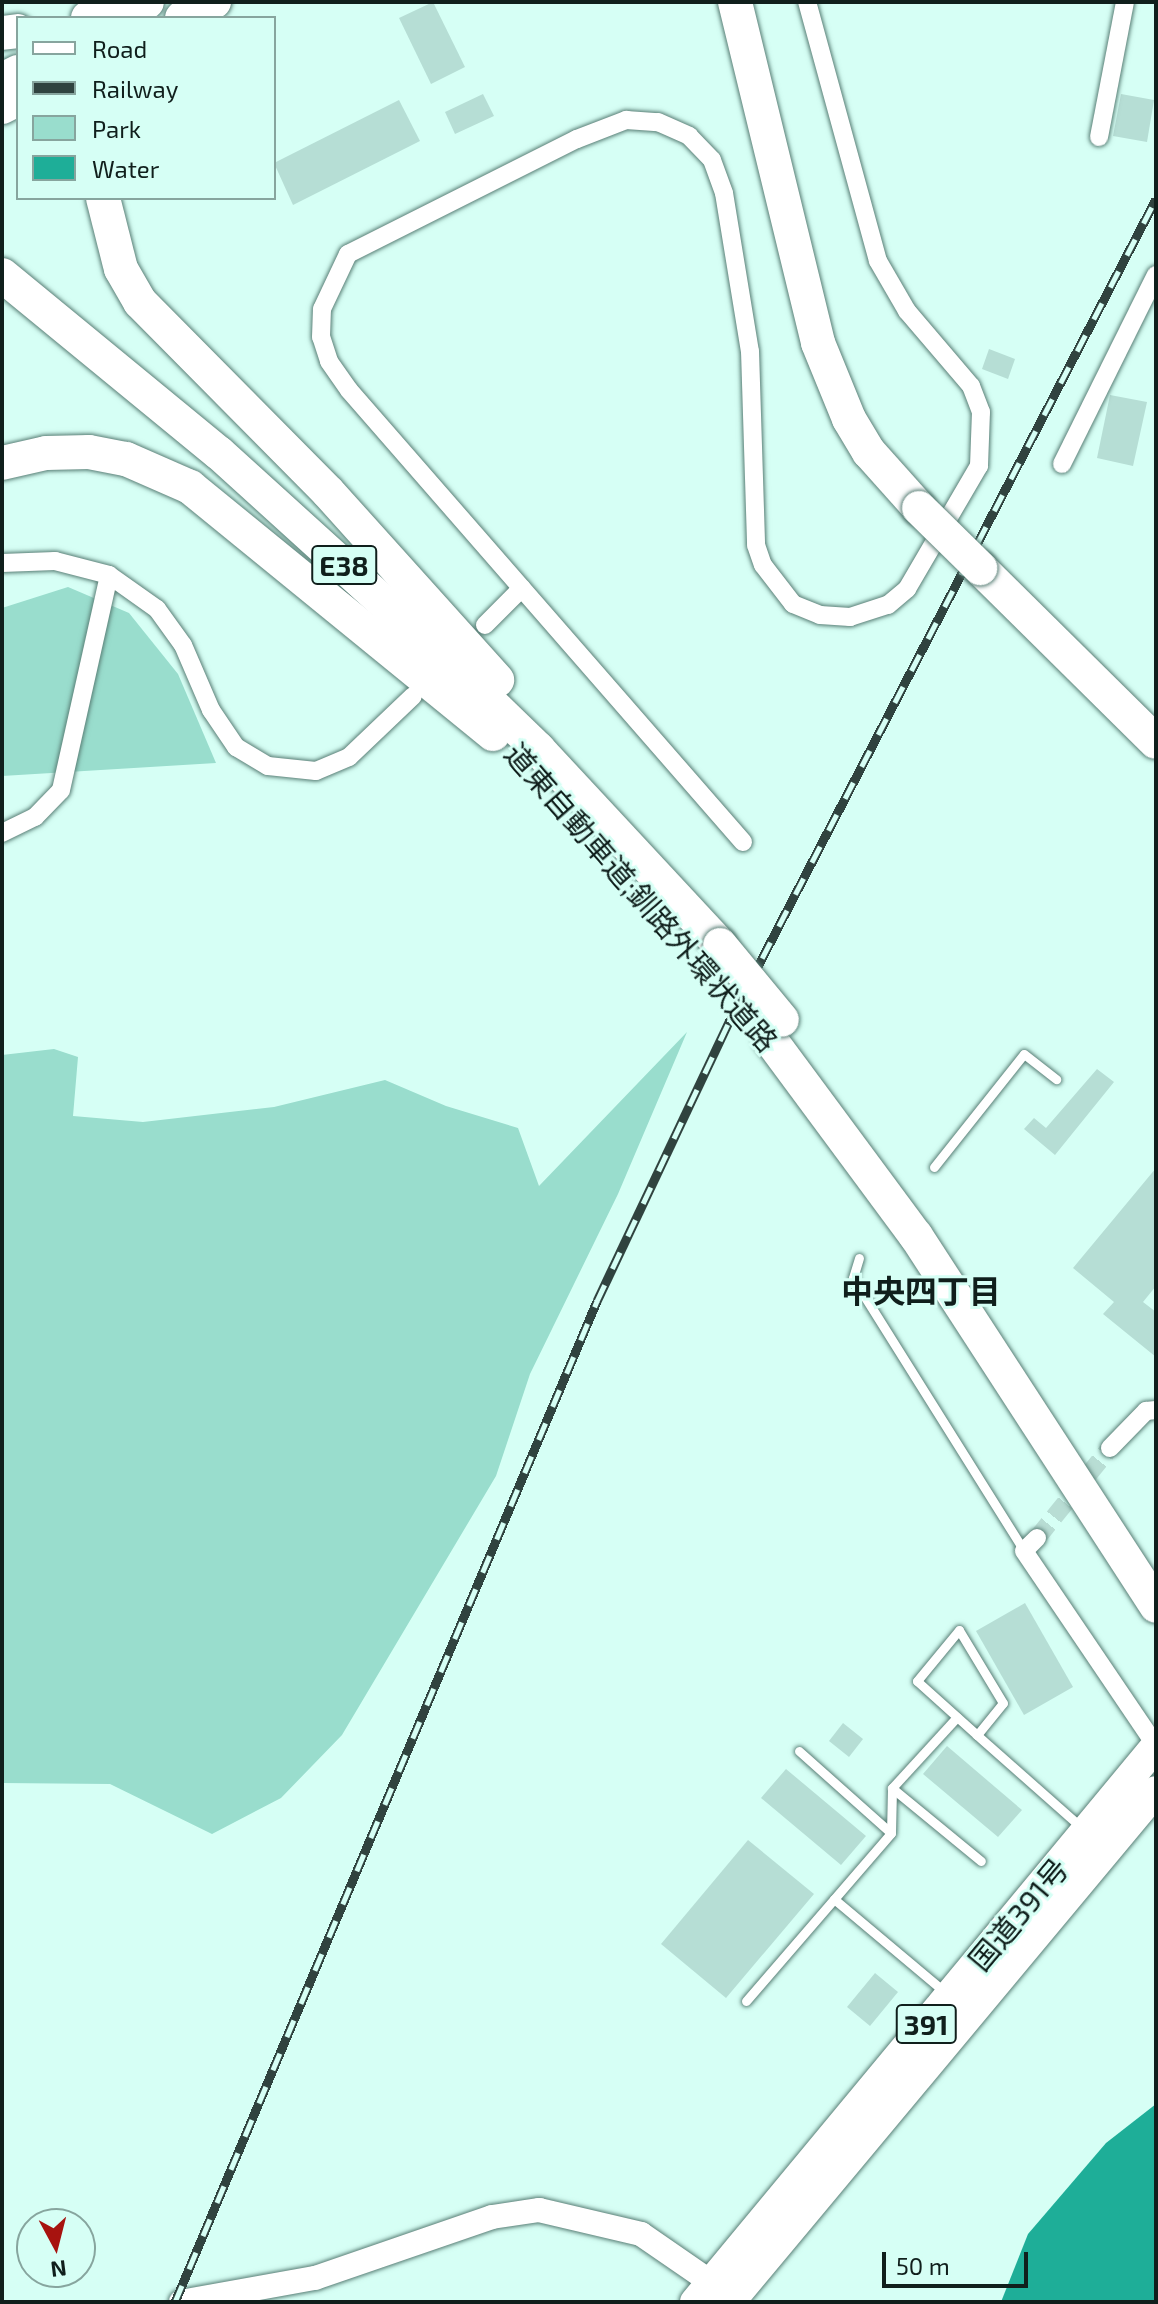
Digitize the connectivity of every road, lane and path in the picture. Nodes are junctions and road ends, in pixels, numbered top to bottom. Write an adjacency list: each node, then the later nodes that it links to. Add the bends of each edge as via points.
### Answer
1 (147, 2): 7 (highway)
2 (156, 2): 8 (highway)
3 (735, 2): 16 (highway, via 818,343 849,419 869,452)
4 (750, 2): 16 (highway, via 831,341 862,412)
5 (807, 2): 20 (street, via 878,261 907,311 971,386 981,412 979,466 907,589 888,605 850,617 820,615 793,604 763,565 756,545 750,351 724,193 712,160 689,136 658,122 626,120 577,139 348,254 322,309 321,337 329,361 349,390)
6 (1125, 2): 9 (street)
7 (95, 16)
8 (129, 16)
9 (1099, 137)
10 (104, 200): 28 (highway, via 121,269 140,302 328,492 600,792)
11 (2, 275): 28 (highway, 道東自動車道;釧路外環状道路 / E38, via 117,366 338,559 538,749)
12 (1156, 275): 15 (street)
13 (2, 299): 25 (highway, 道東自動車道;釧路外環状道路 / E38, via 327,570)
14 (2, 463): 25 (highway, via 46,453 89,452 126,459 190,487)
15 (1062, 464)
16 (924, 503): 17 (highway)
17 (984, 562): 23 (highway); 24 (highway)
18 (2, 563): 19 (street, via 55,561)
19 (109, 575): 22 (street, via 157,609 183,645 211,710 236,747 268,766 316,771 349,757); 26 (street, via 61,790 35,817)
20 (522, 588): 21 (street); 27 (street)
21 (485, 625)
22 (413, 696)
23 (1156, 724)
24 (1156, 742)
25 (527, 762): 29 (highway, 道東自動車道;釧路外環状道路 / E38)
26 (2, 833)
27 (743, 842)
28 (663, 879): 29 (highway, 道東自動車道;釧路外環状道路 / E38)
29 (714, 954): 36 (highway, 道東自動車道;釧路外環状道路 / E38, bridge, via 938,1240)
30 (1056, 1079): 31 (lane, via 1024,1054)
31 (934, 1167)
32 (859, 1258): 35 (lane, via 853,1278)
33 (1156, 1410): 34 (street, via 1146,1411)
34 (1110, 1448)
35 (1031, 1544): 39 (street)
36 (1154, 1593)
37 (957, 1717): 38 (lane); 38 (lane, via 917,1681 959,1630 1003,1703); 41 (lane)
38 (977, 1735): 44 (lane)
39 (1156, 1746): 44 (highway, 国道391号 / 391)
40 (799, 1751): 43 (lane)
41 (892, 1788): 43 (lane); 45 (lane)
42 (1156, 1791): 44 (highway, 国道391号 / 391)
43 (891, 1833): 46 (lane)
44 (1097, 1841): 47 (highway, 国道391号 / 391); 49 (highway, 国道391号 / 391)
45 (981, 1861)
46 (834, 1899): 47 (lane); 48 (lane)
47 (950, 1996): 49 (highway, 国道391号 / 391)
48 (746, 2001)
49 (718, 2296): 50 (street, via 641,2234 539,2210 492,2217 315,2278)
50 (181, 2302)

